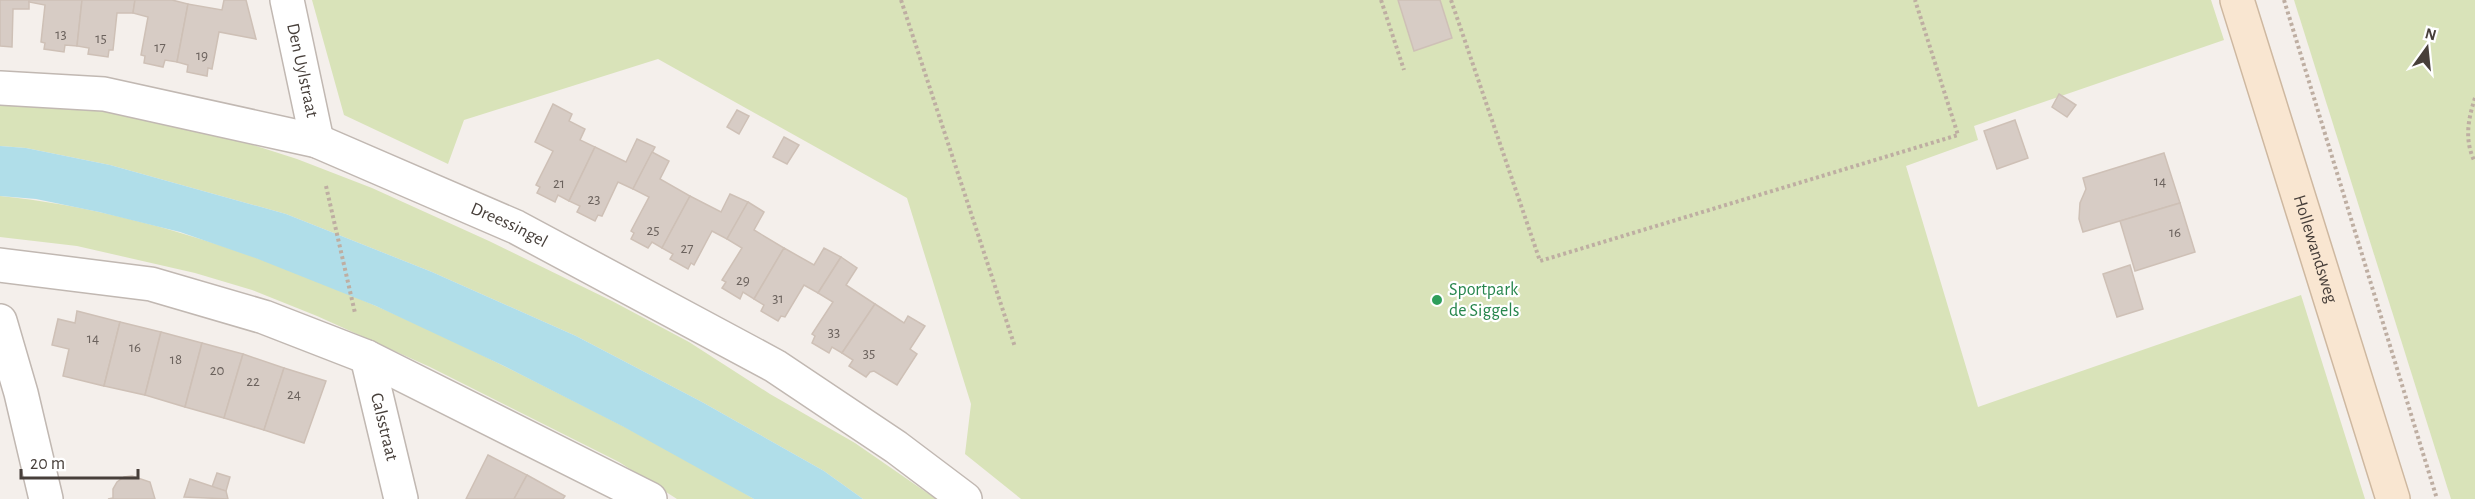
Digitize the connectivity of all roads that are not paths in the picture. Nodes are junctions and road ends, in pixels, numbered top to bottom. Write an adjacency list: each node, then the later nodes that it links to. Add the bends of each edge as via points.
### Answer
1 (287, 0): 4 (street, Den Uylstraat)
2 (2237, 0): 12 (main road, Hollewandsweg)
3 (0, 88): 4 (street, Dreessingel, via 104,94)
4 (317, 141): 11 (street, Dreessingel, via 516,227 775,366 896,447)
5 (0, 265): 7 (street, via 151,284 264,317)
6 (0, 321): 8 (street)
7 (367, 357): 9 (street, Calsstraat); 10 (street)
8 (46, 499)
9 (400, 499)
10 (650, 499)
11 (965, 499)
12 (2393, 499)

